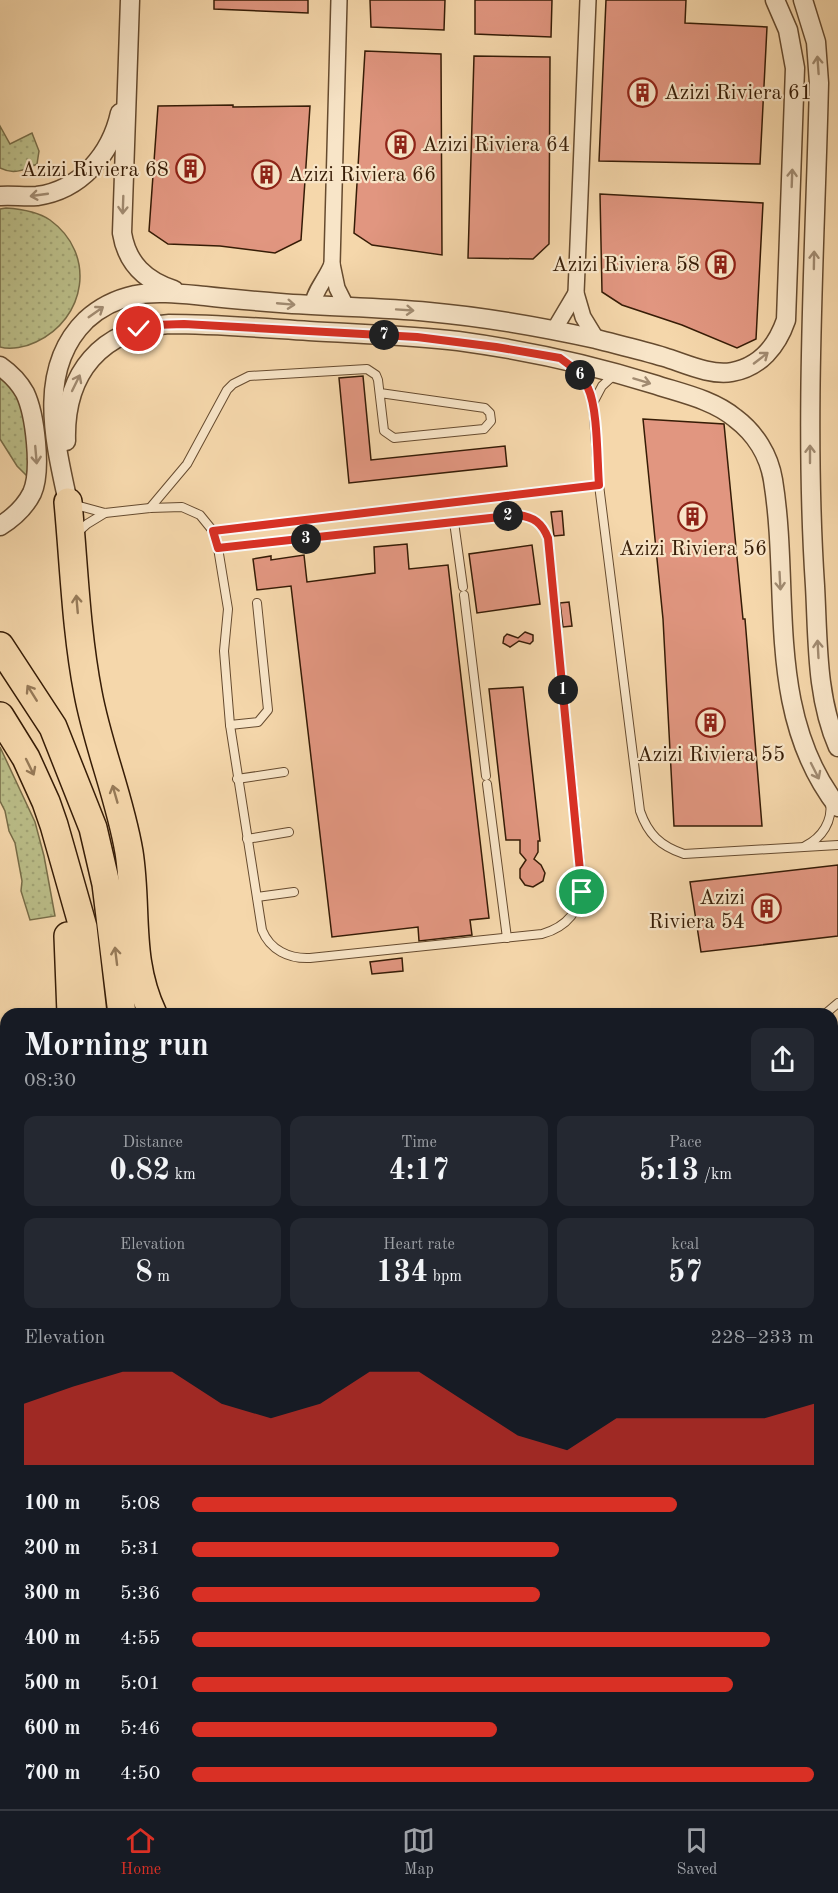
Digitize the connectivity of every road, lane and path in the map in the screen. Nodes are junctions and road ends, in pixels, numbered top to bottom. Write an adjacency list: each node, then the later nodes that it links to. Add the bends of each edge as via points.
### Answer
1 (130, 0): 6 (street)
2 (339, 0): 8 (street)
3 (588, 0): 9 (street)
4 (775, 0): 14 (street, one-way to 4, via 717,373 756,363 782,333 786,320 795,68 788,30)
5 (803, 0): 34 (street, one-way to 5, via 821,681 811,525 819,83 816,42)
6 (128, 73): 7 (street, one-way to 7, via 108,149 90,170 48,194); 10 (street, one-way to 10, via 124,243 132,261 147,278)
7 (0, 196)
8 (332, 264): 11 (street); 12 (street)
9 (576, 293): 13 (street); 14 (street, via 583,317)
10 (188, 295): 11 (street, one-way to 11); 21 (street, one-way to 10, via 57,453 53,408 55,376 70,339 87,319 122,298 148,293)
11 (312, 306): 12 (street)
12 (346, 306): 13 (street, one-way to 13, via 473,316)
13 (554, 330): 14 (street)
14 (597, 340)
15 (560, 358): 17 (street); 19 (lane, via 582,377); 21 (street, one-way to 15, via 65,421 74,387 104,347 139,329 184,324 417,337)
16 (0, 366): 25 (street, one-way to 25, via 18,383 27,399 37,462 31,494 17,513)
17 (617, 373): 19 (lane, via 602,386); 37 (street, one-way to 37, via 720,408 746,427 764,452 776,497 790,699 808,757)
18 (380, 393): 18 (lane, via 383,427 394,438 484,429 491,421 484,408); 22 (lane, via 376,375 362,369 241,379 227,390 187,464)
19 (593, 403): 20 (lane)
20 (599, 485): 26 (lane); 41 (lane, via 640,811 646,826 655,839 684,854)
21 (68, 502): 23 (lane); 27 (highway)
22 (150, 508): 23 (lane); 26 (lane, via 172,506 192,510)
23 (105, 513): 27 (lane)
24 (454, 522): 28 (lane); 46 (lane); 46 (lane, via 528,516 537,521 548,538 582,892 576,909 558,928)
25 (0, 526)
26 (213, 531): 28 (lane)
27 (72, 538): 45 (highway, one-way to 27, via 132,873 124,825 86,685)
28 (218, 548): 32 (lane, via 228,609 224,651)
29 (257, 603): 32 (lane, via 268,710 258,722)
30 (0, 646): 33 (highway, one-way to 30)
31 (0, 716): 42 (highway, one-way to 42, via 39,787)
32 (230, 725): 36 (lane)
33 (53, 727): 45 (highway, via 83,770 96,797); 49 (highway, one-way to 33, via 101,855 84,801)
34 (838, 747)
35 (284, 772): 36 (lane)
36 (237, 779): 39 (lane)
37 (834, 802): 41 (lane, via 826,828)
38 (289, 832): 39 (lane)
39 (247, 839): 44 (lane)
40 (838, 845): 41 (lane)
41 (801, 847)
42 (70, 878): 47 (highway); 48 (highway, via 82,927)
43 (294, 892): 44 (lane)
44 (256, 897): 46 (lane, via 265,937 277,950 301,958)
45 (132, 914): 50 (highway, via 138,971)
46 (507, 938)
47 (71, 1008)
48 (92, 1008)
49 (121, 1008)
50 (151, 1008)

